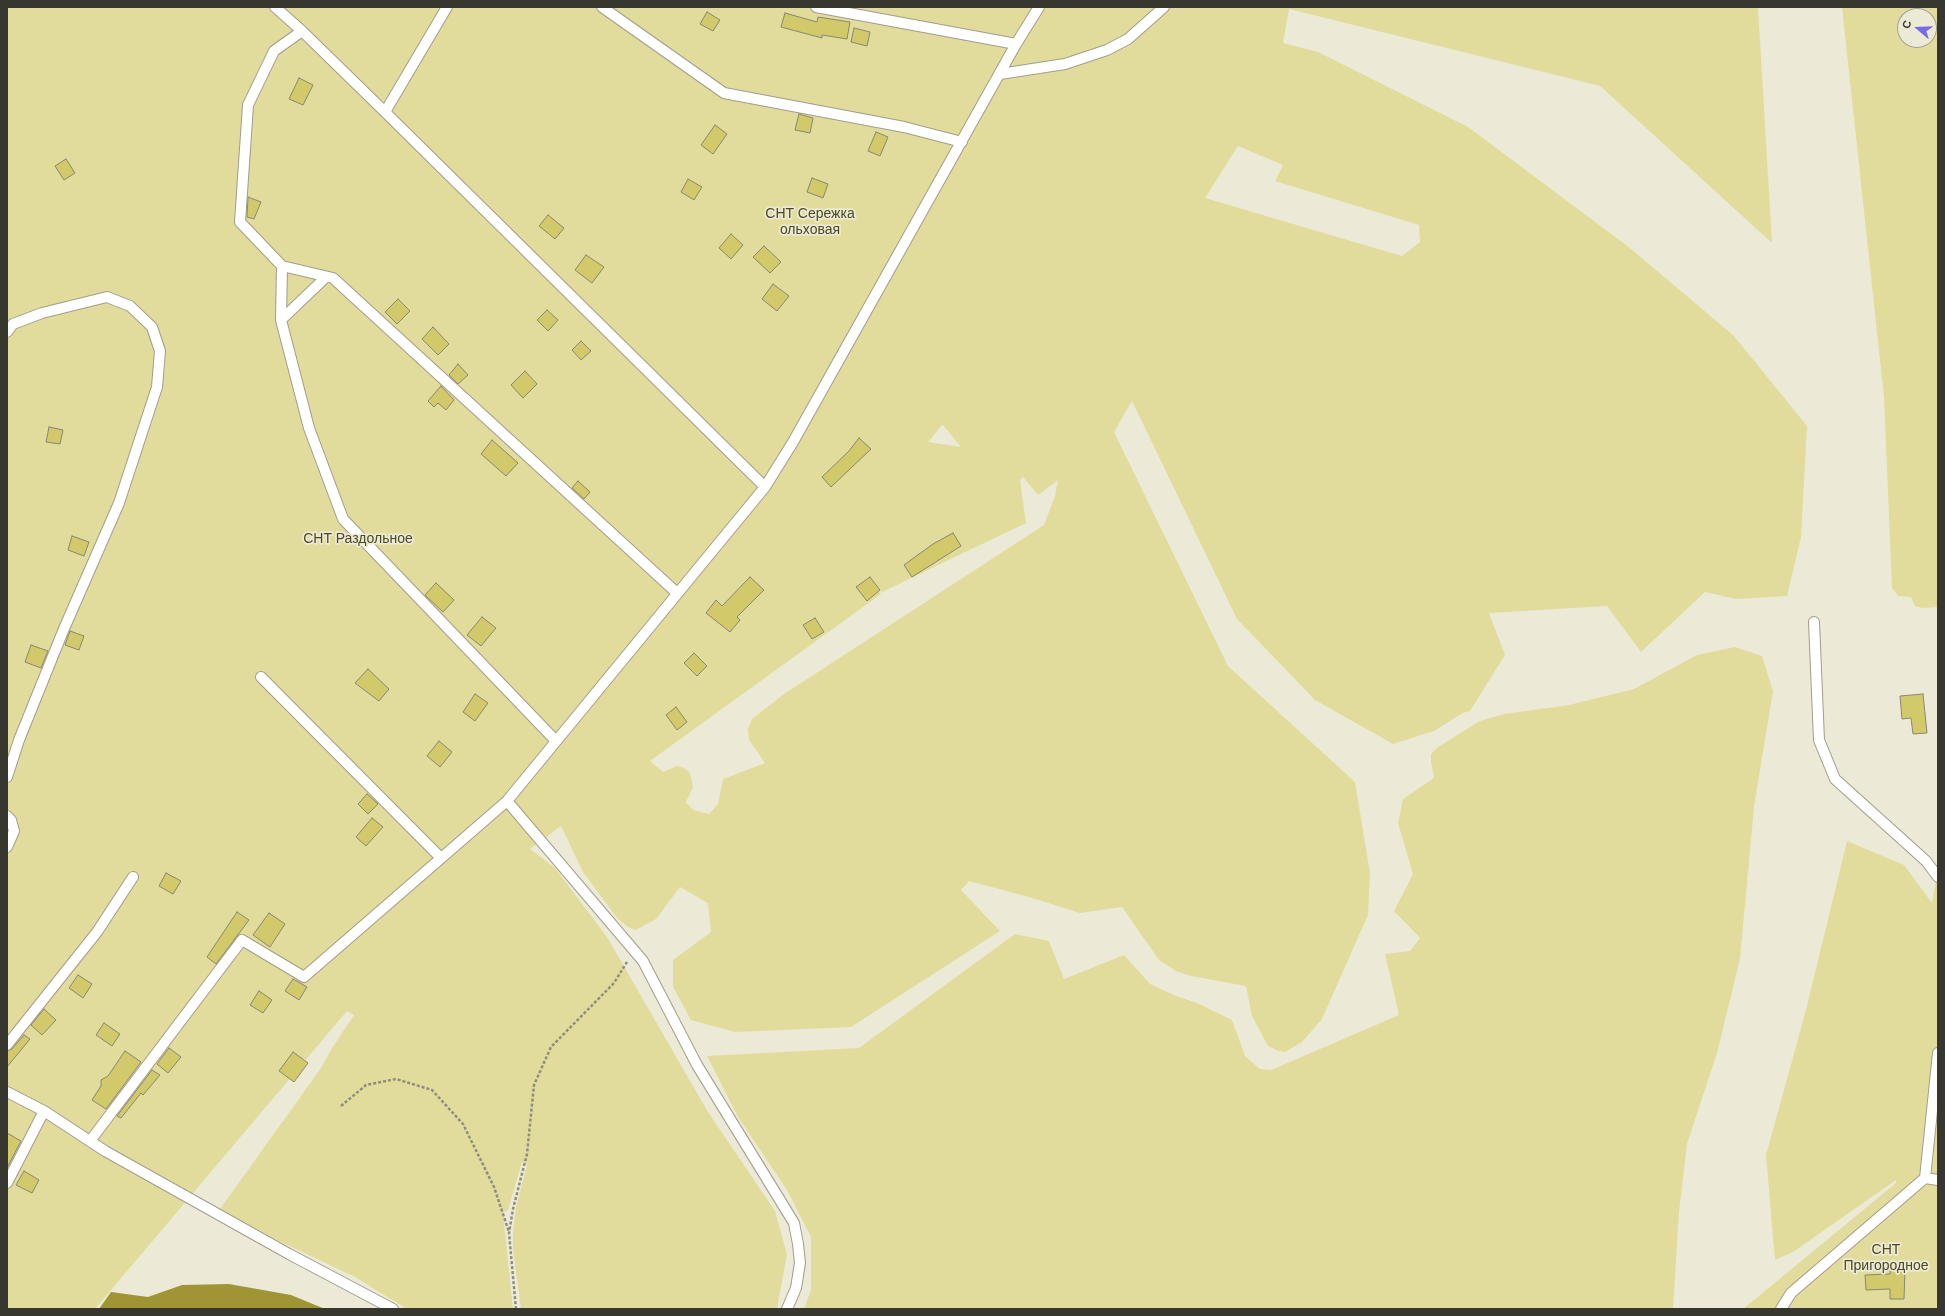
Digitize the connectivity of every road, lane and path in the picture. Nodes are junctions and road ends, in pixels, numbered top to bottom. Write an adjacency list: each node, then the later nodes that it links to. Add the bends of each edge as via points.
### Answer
1 (275, 7): 7 (lane)
2 (447, 7): 10 (lane)
3 (602, 7): 11 (lane, via 724,93 904,127)
4 (816, 7): 8 (lane)
5 (1039, 7): 8 (lane)
6 (1164, 7): 9 (lane, via 1128,39 1107,50 1065,64)
7 (302, 31): 10 (lane); 12 (lane, via 274,51 248,105 240,222)
8 (1016, 44): 9 (lane)
9 (1000, 74): 11 (lane)
10 (385, 112): 16 (lane)
11 (962, 142): 16 (lane, via 793,442)
12 (282, 266): 13 (lane); 14 (lane)
13 (326, 277): 14 (lane); 17 (lane, via 333,278)
14 (281, 320): 20 (lane, via 309,428 344,519)
15 (7, 332): 21 (lane, via 12,324 42,313 107,297 130,306 152,327 160,351 157,386 119,503 60,638)
16 (765, 487): 17 (lane)
17 (677, 594): 20 (lane)
18 (1814, 622): 26 (lane, via 1819,740 1835,778 1926,861)
19 (261, 677): 25 (lane)
20 (556, 741): 22 (lane)
21 (7, 777)
22 (507, 801): 25 (lane); 28 (lane)
23 (7, 816): 24 (lane, via 14,831)
24 (7, 847)
25 (441, 858): 34 (lane, via 304,977 242,940)
26 (1938, 876)
27 (133, 877): 29 (lane, via 97,932)
28 (631, 946): 38 (path, via 627,961 614,983 551,1047 534,1085 527,1154); 41 (lane, via 643,961 697,1065 794,1223 800,1263 796,1288)
29 (7, 1045)
30 (1938, 1053): 35 (lane)
31 (7, 1092): 33 (lane)
32 (341, 1106): 38 (path, via 366,1085 396,1079 432,1090 463,1124 494,1187)
33 (44, 1111): 34 (lane); 37 (lane)
34 (90, 1141): 39 (lane)
35 (1925, 1178): 36 (lane); 42 (lane, via 1791,1293)
36 (1938, 1180)
37 (7, 1183)
38 (509, 1233): 40 (path)
39 (393, 1309)
40 (516, 1309)
41 (787, 1309)
42 (1781, 1309)

